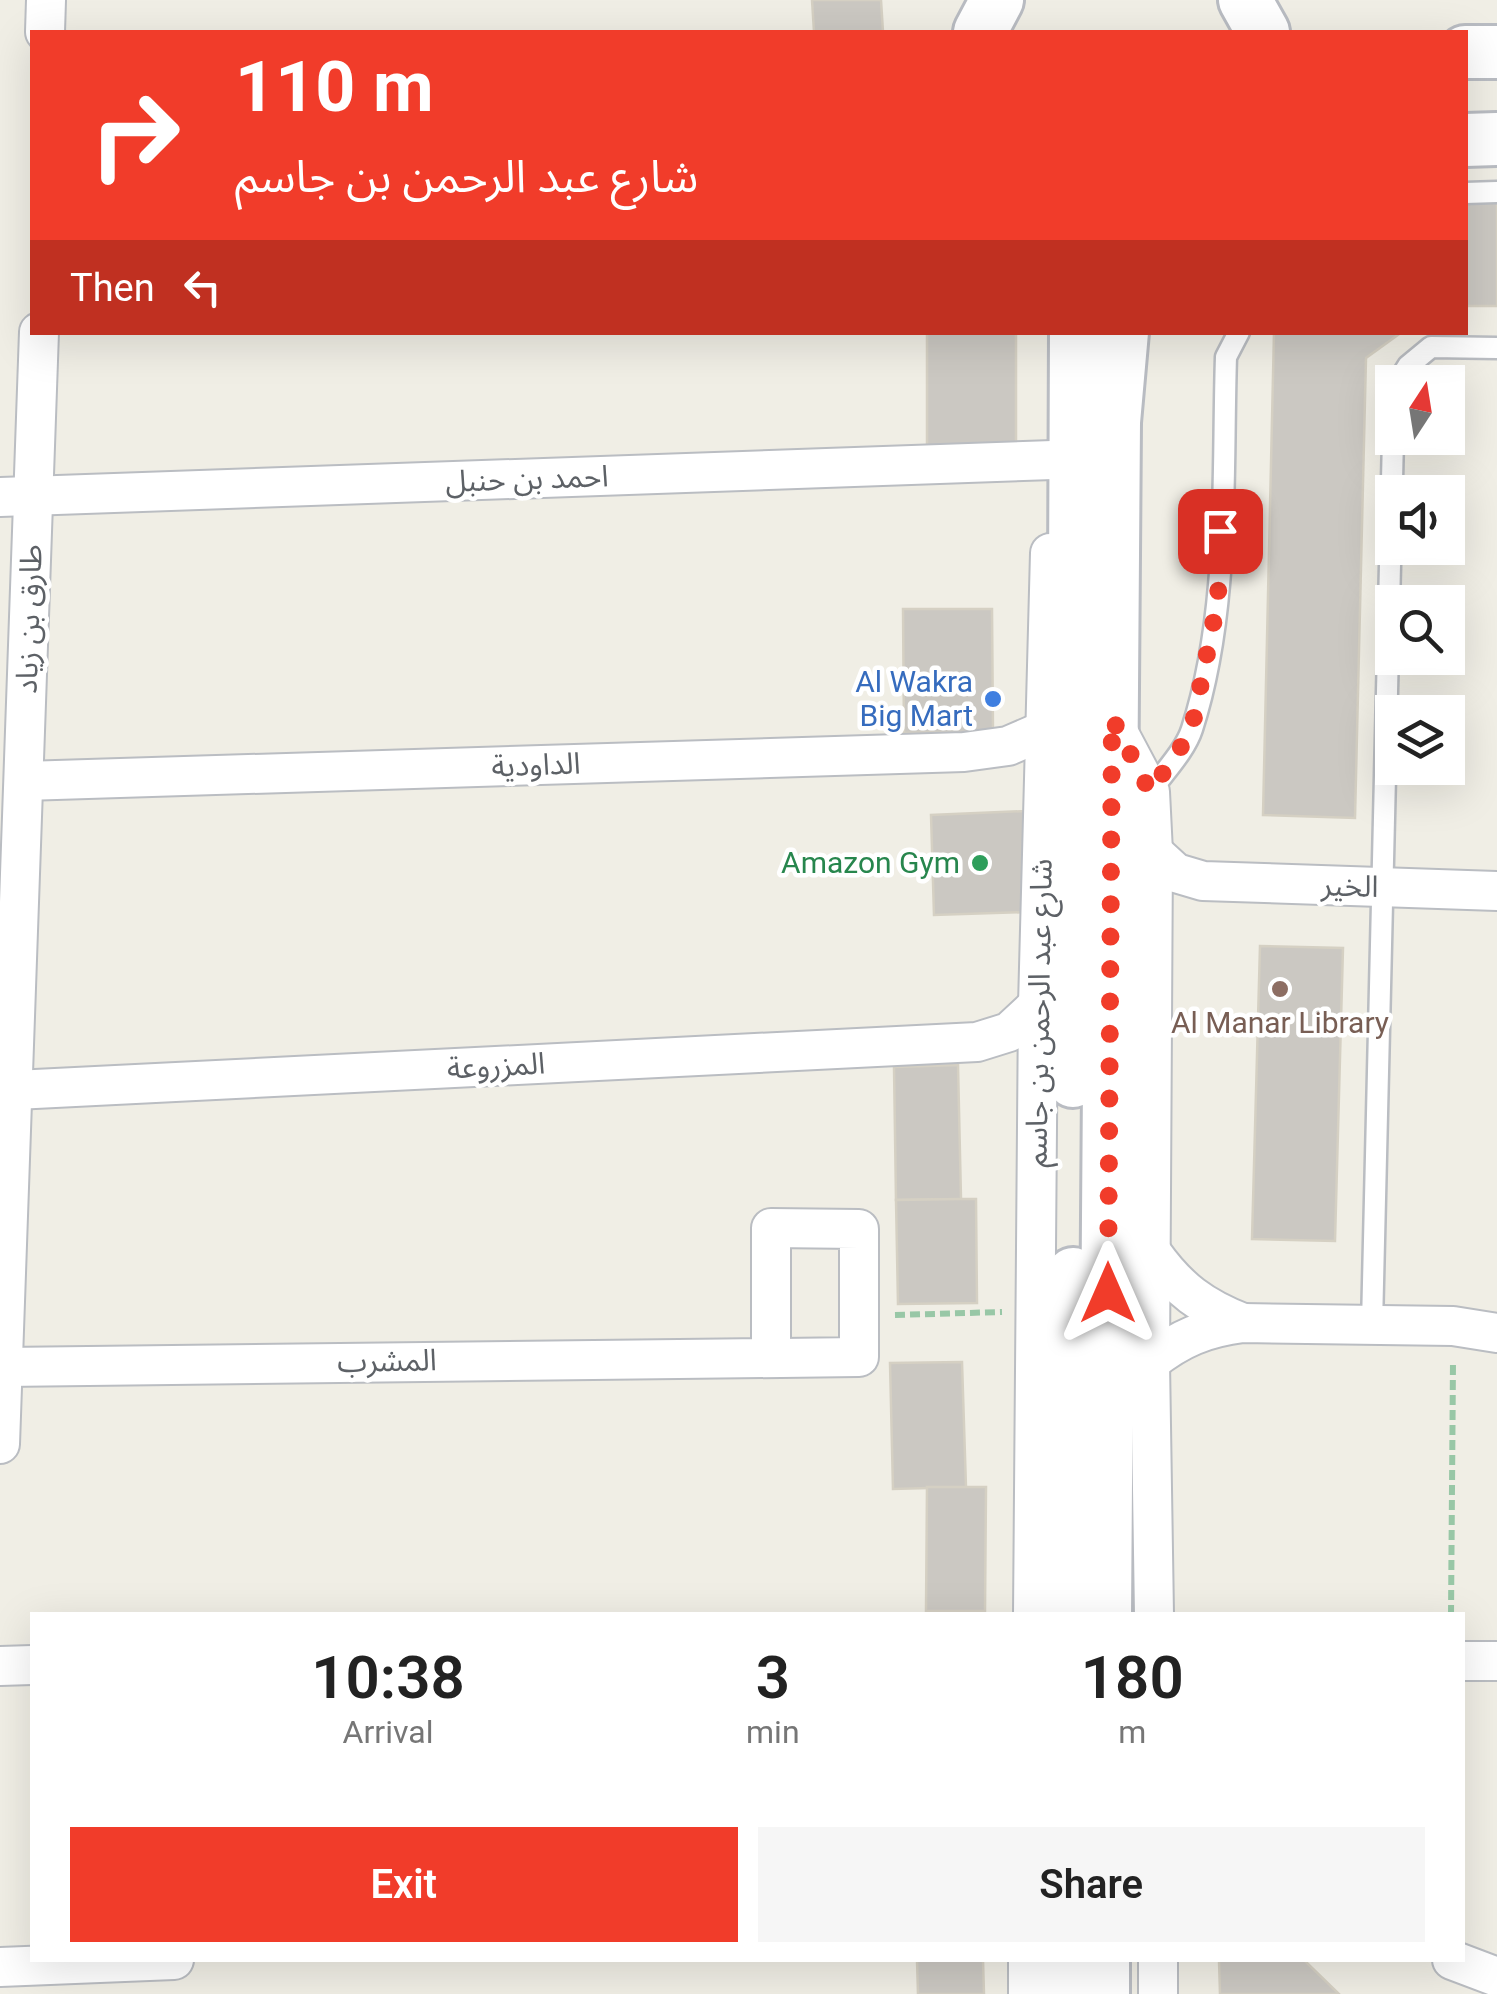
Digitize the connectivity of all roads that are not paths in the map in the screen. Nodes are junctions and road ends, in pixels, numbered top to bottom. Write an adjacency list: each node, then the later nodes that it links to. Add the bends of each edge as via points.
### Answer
1 (46, 0): 4 (street)
2 (998, 0): 5 (main road)
3 (1245, 0): 6 (main road)
4 (45, 30)
5 (981, 30)
6 (1263, 30)
7 (1468, 52): 8 (main road)
8 (1497, 52)
9 (1497, 139): 10 (main road)
10 (1468, 140)
11 (1497, 192): 12 (lane)
12 (1468, 194)
13 (38, 335): 21 (street, طارق بن زياد)
14 (1076, 335): 19 (main road, شارع عبد الرحمن بن جاسم)
15 (1122, 335): 22 (main road, via 1114,422)
16 (1238, 335): 25 (lane, via 1226,358 1218,600 1191,732)
17 (1497, 348): 18 (lane, via 1430,348)
18 (1409, 365)
19 (1065, 438): 21 (street, احمد بن حنبل); 23 (street, شارع عبد الرحمن بن جاسم); 35 (main road, شارع عبد الرحمن بن جاسم)
20 (1393, 455): 28 (lane)
21 (17, 496): 24 (street, طارق بن زياد)
22 (1112, 718): 25 (street); 41 (main road)
23 (1045, 730): 24 (street, الداودية, via 1008,746 964,752); 31 (street, شارع عبد الرحمن بن جاسم)
24 (24, 782): 34 (street, طارق بن زياد)
25 (1150, 792): 26 (street)
26 (1153, 852): 27 (street, الخير, via 1176,873); 30 (street)
27 (1203, 880): 28 (street, الخير); 30 (street)
28 (1382, 887): 29 (street, الخير); 38 (lane)
29 (1497, 892)
30 (1153, 920): 36 (street)
31 (1038, 1005): 32 (street, المزروعة, via 1009,1032); 33 (street, شارع عبد الرحمن بن جاسم)
32 (977, 1042): 33 (street, via 1010,1056); 34 (street, المزروعة)
33 (1037, 1084): 44 (street, شارع عبد الرحمن بن جاسم)
34 (16, 1090): 42 (street, طارق بن زياد)
35 (1074, 1226): 41 (main road); 44 (main road, شارع عبد الرحمن بن جاسم)
36 (1152, 1254): 37 (street, via 1207,1309); 41 (street)
37 (1243, 1323): 38 (street); 41 (street, via 1209,1328)
38 (1372, 1325): 39 (street)
39 (1497, 1333)
40 (771, 1356): 40 (street, المشرب, via 859,1357 859,1228 772,1228); 42 (street, المشرب)
41 (1129, 1361): 45 (main road); 46 (street)
42 (4, 1367): 43 (street, طارق بن زياد)
43 (0, 1444)
44 (1035, 1608)
45 (1105, 1612)
46 (1154, 1612)
47 (1465, 1661): 48 (street)
48 (1497, 1661)
49 (30, 1665): 50 (street)
50 (0, 1666)
51 (130, 1962): 57 (street)
52 (1028, 1962): 59 (street)
53 (1062, 1962): 60 (main road)
54 (1103, 1962): 61 (main road)
55 (1158, 1962): 62 (street)
56 (1459, 1962): 58 (street)
57 (0, 1968)
58 (1495, 1972)
59 (1028, 1994)
60 (1062, 1994)
61 (1103, 1994)
62 (1158, 1994)

